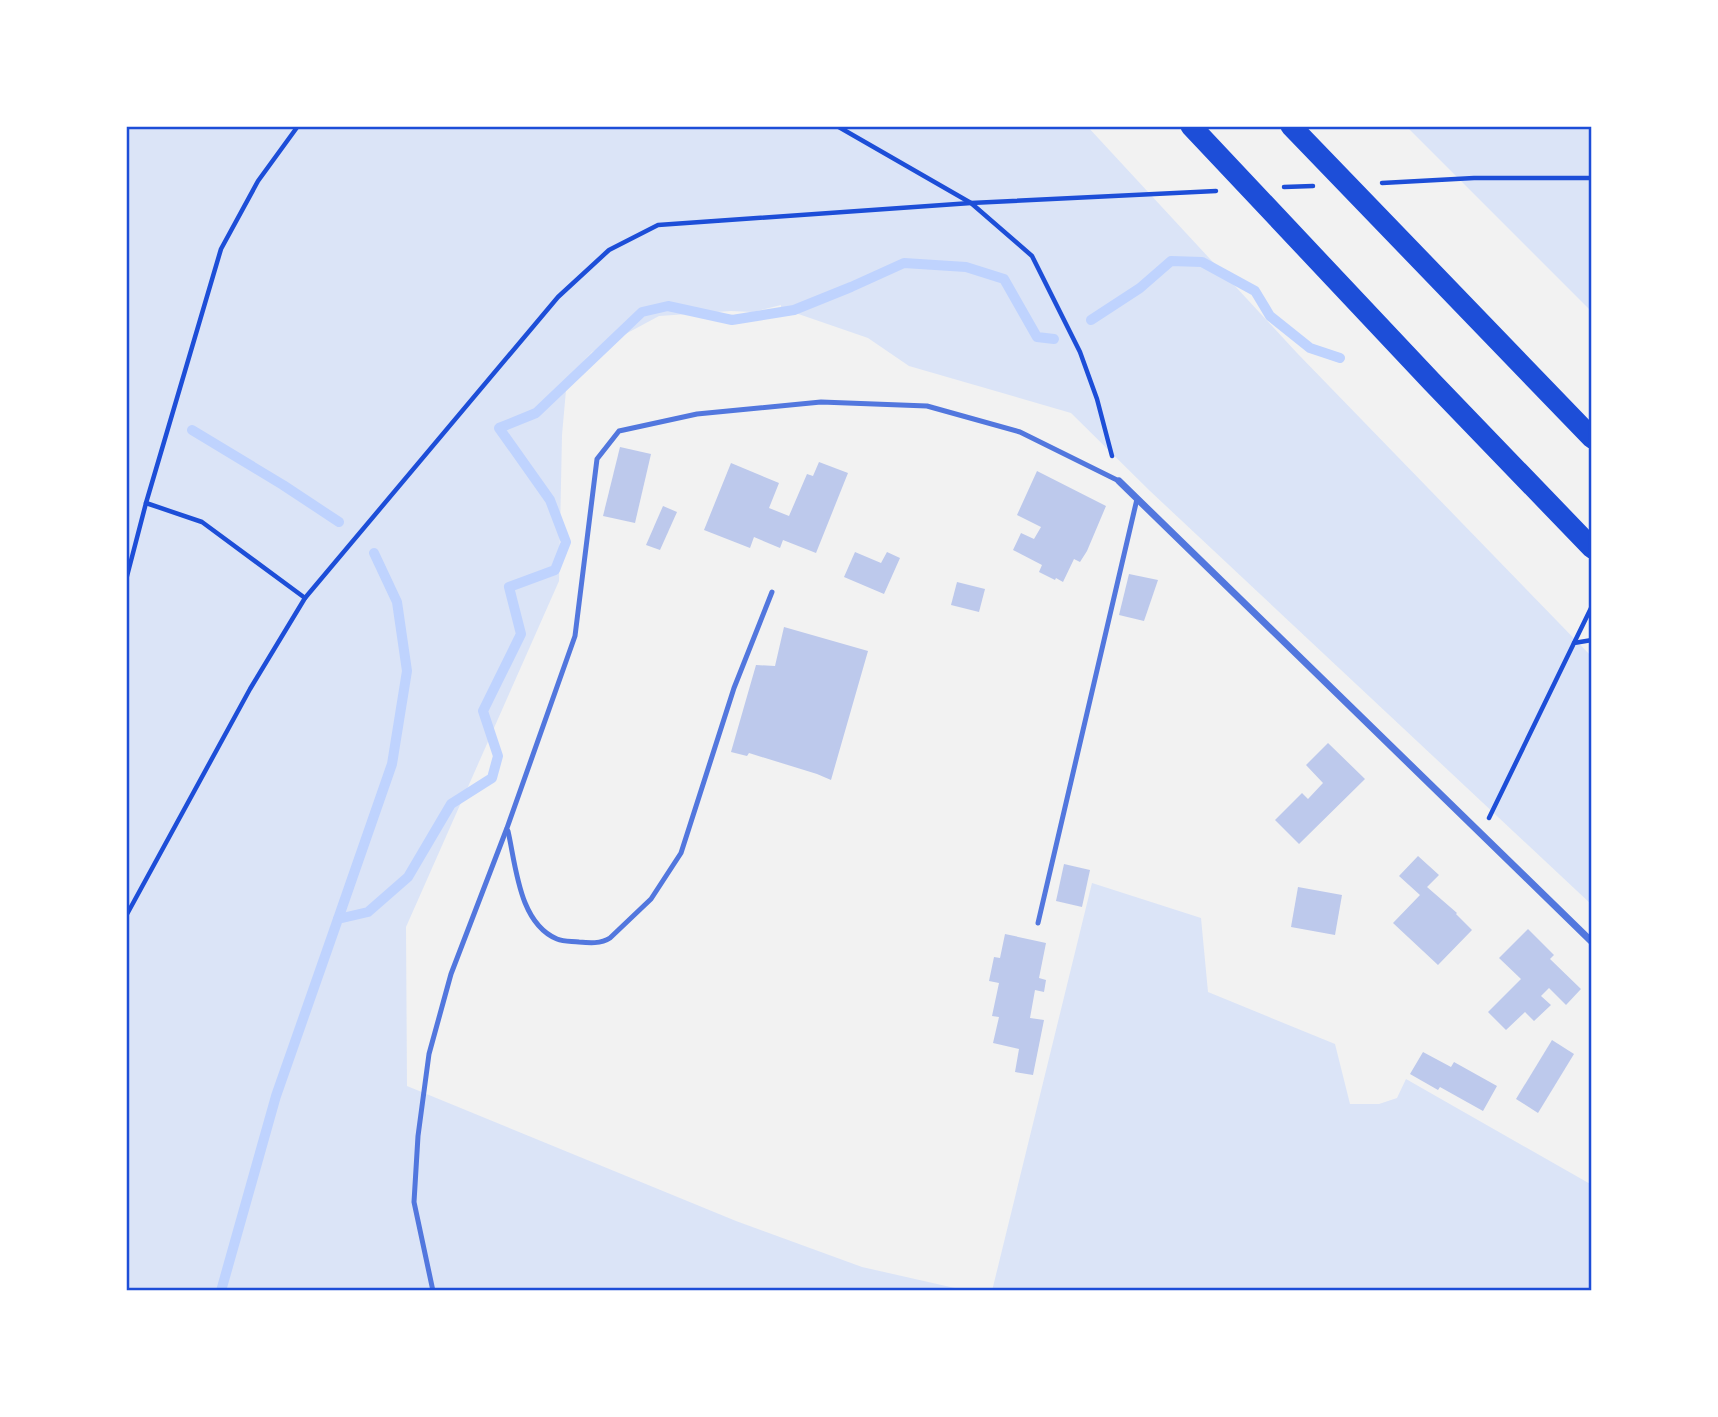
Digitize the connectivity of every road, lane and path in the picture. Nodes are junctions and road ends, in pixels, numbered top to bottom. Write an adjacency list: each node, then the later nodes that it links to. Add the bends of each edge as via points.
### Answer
1 (298, 126): 14 (path, via 258,181 221,249)
2 (837, 126): 10 (path)
3 (1191, 126): 15 (highway)
4 (1291, 126): 11 (highway)
5 (1592, 178): 6 (path)
6 (1379, 183)
7 (1325, 185): 8 (path)
8 (1284, 187)
9 (1216, 191): 10 (path)
10 (971, 203): 12 (path, via 1032,256 1080,352); 18 (path, via 658,225 609,250 558,297)
11 (1592, 438)
12 (1119, 481): 13 (street); 22 (lane, via 1020,432 927,406 821,402 697,414 619,431 597,459 575,636)
13 (1136, 499): 23 (street); 25 (lane)
14 (146, 503): 16 (path); 18 (path, via 202,522)
15 (1592, 548)
16 (126, 580)
17 (772, 592): 22 (lane, via 734,688 681,853 652,899 610,938 587,943 559,940 543,930 523,902)
18 (305, 598): 24 (path)
19 (1592, 606): 21 (path)
20 (1592, 640): 21 (path)
21 (1574, 643): 23 (path)
22 (507, 828): 27 (lane, via 451,974 429,1054 414,1202)
23 (1481, 835): 26 (street)
24 (126, 916)
25 (1038, 923)
26 (1592, 942)
27 (433, 1291)

